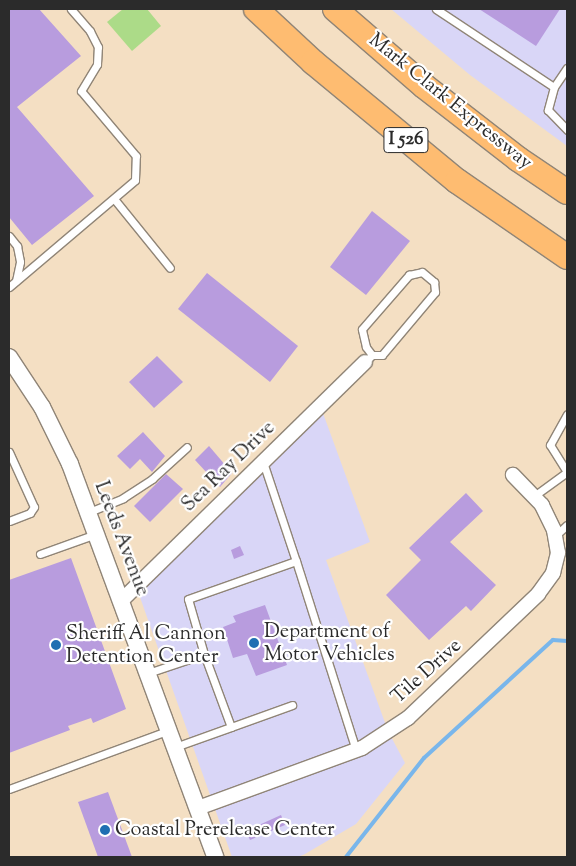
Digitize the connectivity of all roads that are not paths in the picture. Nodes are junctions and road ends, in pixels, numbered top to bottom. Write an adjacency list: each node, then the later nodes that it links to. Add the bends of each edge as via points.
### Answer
1 (71, 9): 9 (lane, via 90,31 98,47 97,64 82,91 136,156 135,180)
2 (256, 9): 11 (highway, I 526, via 312,62 457,181)
3 (436, 9): 6 (lane)
4 (339, 11): 8 (highway, Mark Clark Expressway / I 526, via 424,86 518,159)
5 (567, 68): 6 (lane)
6 (554, 87): 7 (lane, via 548,110)
7 (567, 130)
8 (567, 192)
9 (115, 200): 12 (lane); 13 (lane)
10 (9, 236): 13 (lane, via 17,246 20,262)
11 (567, 257)
12 (170, 268)
13 (16, 281): 14 (lane)
14 (9, 287)
15 (9, 357): 23 (street, Leeds Avenue, via 42,407 70,464)
16 (368, 358): 16 (lane, via 362,329 409,275 422,272 434,282 435,292 382,355); 20 (street, Sea Ray Drive)
17 (567, 414): 22 (lane, via 550,445 567,472)
18 (187, 447): 23 (lane, via 152,479 123,498)
19 (9, 452): 24 (lane, via 34,507 30,513)
20 (263, 462): 29 (lane); 30 (street, Sea Ray Drive)
21 (513, 474): 22 (street, Tile Drive)
22 (534, 496): 27 (street, Tile Drive, via 542,505)
23 (88, 513): 26 (street, Leeds Avenue)
24 (9, 521)
25 (567, 525): 27 (lane)
26 (96, 534): 28 (lane); 30 (street, Leeds Avenue)
27 (555, 536): 37 (street, Tile Drive, via 558,553 553,573 538,594 408,718)
28 (40, 554)
29 (296, 561): 31 (lane, via 188,599); 37 (lane)
30 (122, 600): 32 (street, Leeds Avenue)
31 (204, 654): 32 (lane); 34 (lane)
32 (148, 672): 35 (street, Leeds Avenue)
33 (292, 705): 34 (lane)
34 (231, 727): 36 (lane)
35 (169, 730): 36 (street, Leeds Avenue); 38 (lane)
36 (175, 747): 39 (street, Leeds Avenue)
37 (356, 750): 39 (street, Tile Drive)
38 (9, 789)
39 (198, 808): 40 (street, Leeds Avenue)
40 (215, 857)

